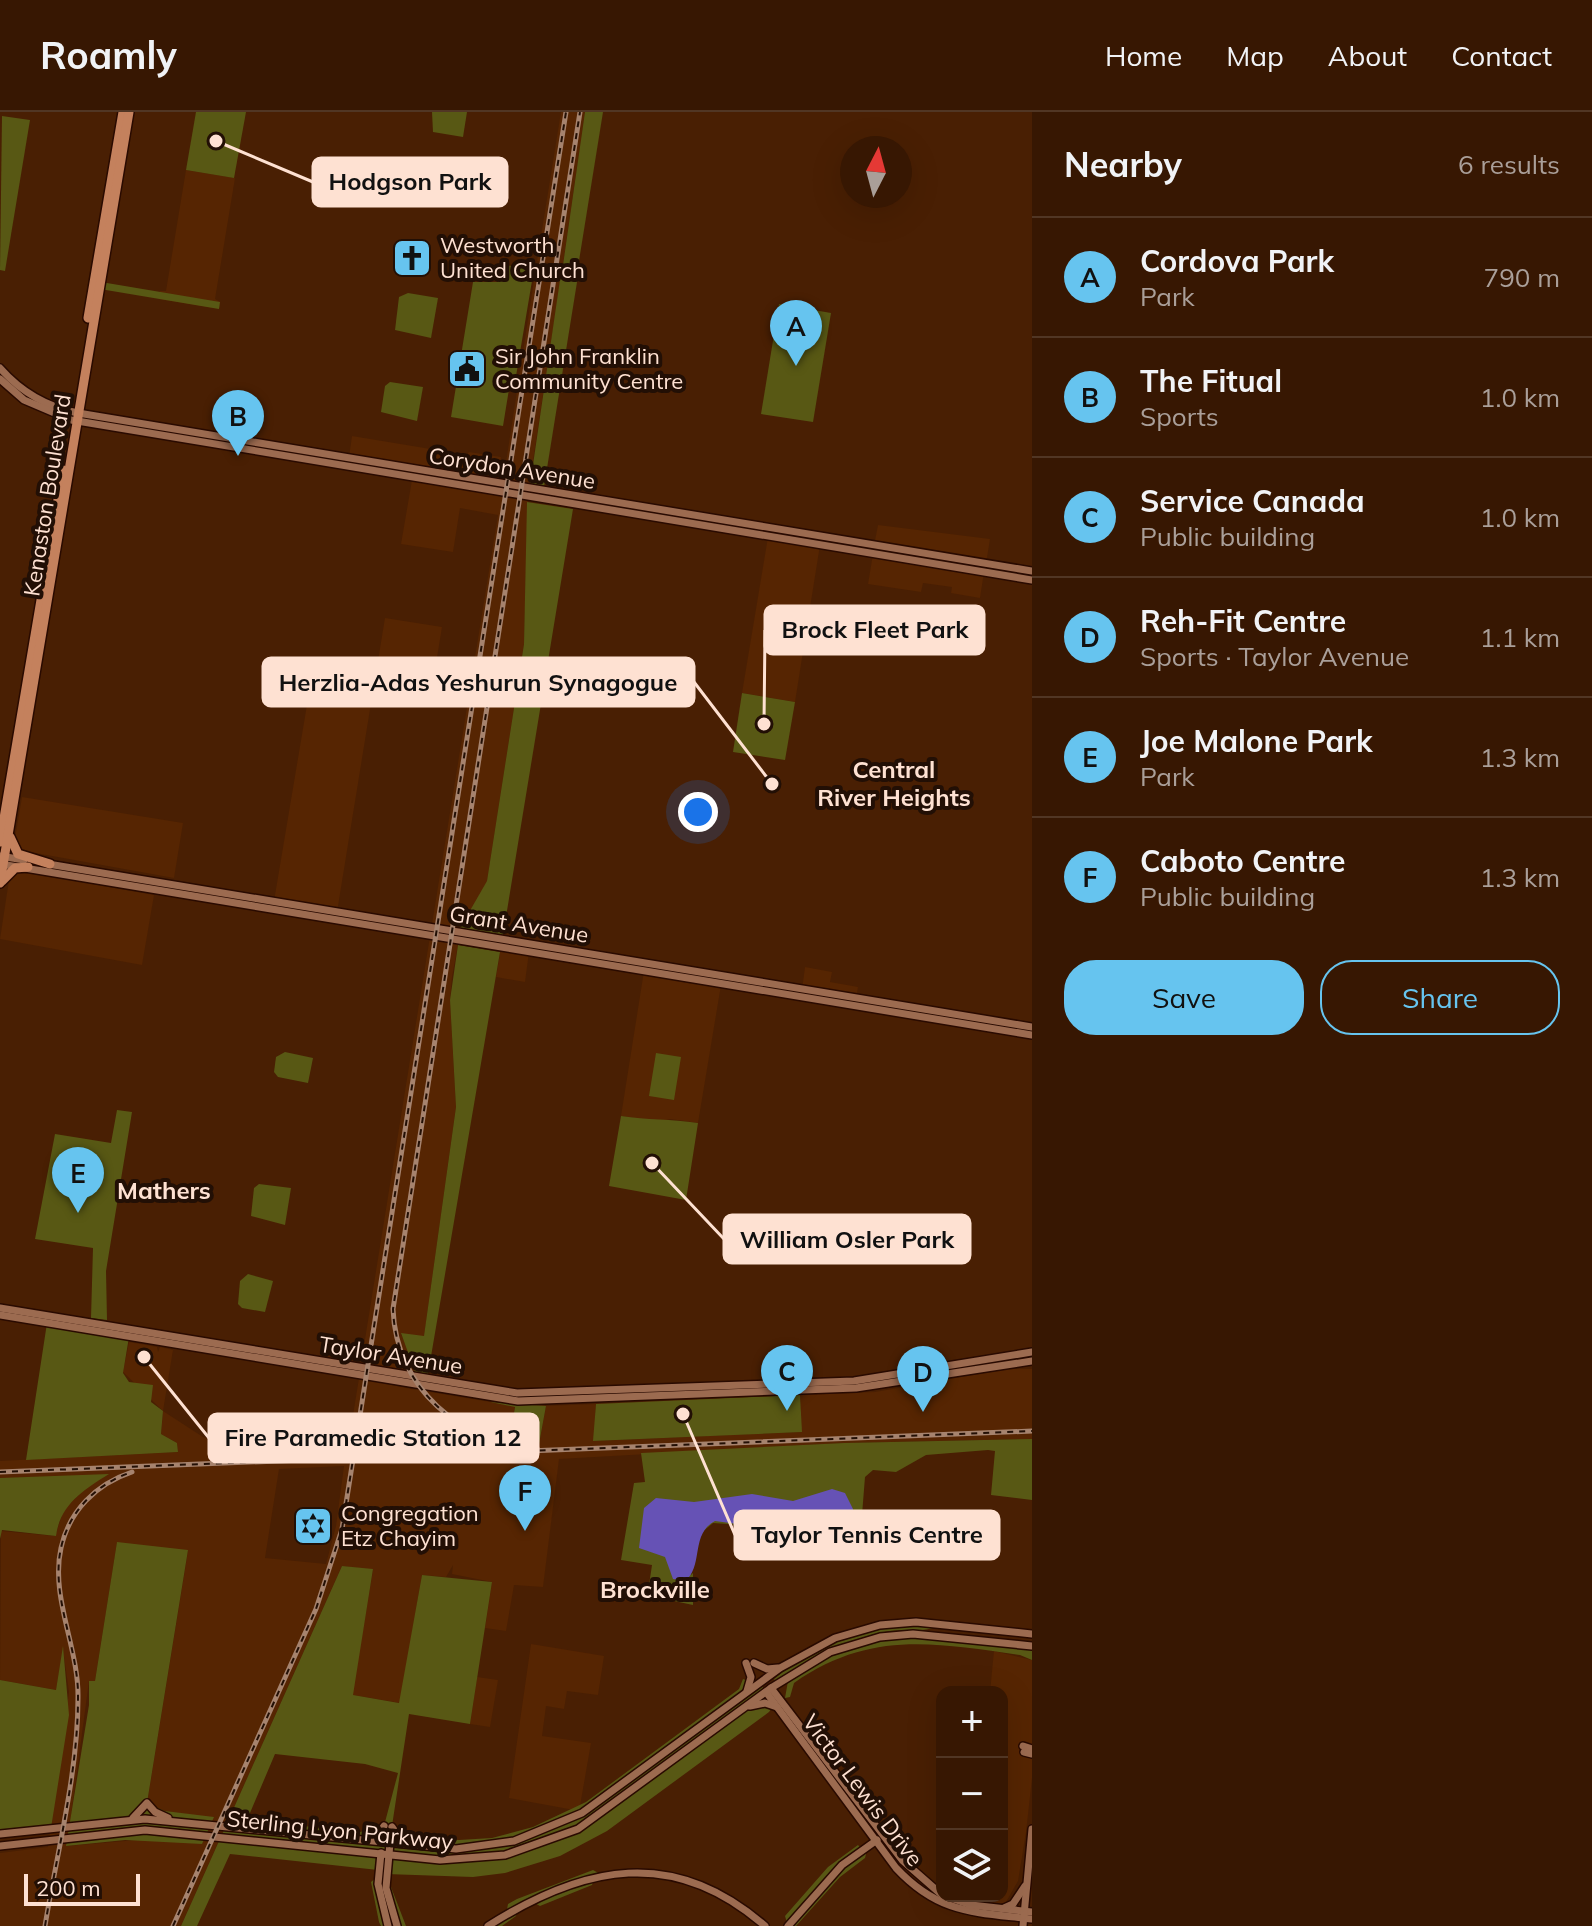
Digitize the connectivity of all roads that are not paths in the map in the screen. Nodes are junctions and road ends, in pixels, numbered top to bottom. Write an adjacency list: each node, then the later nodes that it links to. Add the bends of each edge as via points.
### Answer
1 (123, 112): 5 (main road, Kenaston Boulevard)
2 (129, 112): 5 (main road, Kenaston Boulevard)
3 (0, 368): 5 (main road, Corydon Avenue, via 28,393)
4 (0, 379): 5 (main road, Corydon Avenue, via 24,400)
5 (75, 417): 6 (main road, Corydon Avenue); 7 (main road, Corydon Avenue); 8 (main road, Kenaston Boulevard); 9 (main road, Kenaston Boulevard)
6 (1032, 571)
7 (1032, 580)
8 (5, 816): 9 (main road); 10 (main road, Kenaston Boulevard)
9 (4, 830): 11 (main road, Kenaston Boulevard); 12 (main road, via 18,854)
10 (0, 842)
11 (2, 860): 12 (main road, Grant Avenue); 13 (main road, Grant Avenue); 14 (main road, Kenaston Boulevard)
12 (50, 864): 15 (main road, Grant Avenue)
13 (28, 867): 14 (main road, via 15,868); 16 (main road, Grant Avenue)
14 (0, 884)
15 (1032, 1027)
16 (1032, 1035)
17 (0, 1308): 21 (main road, Taylor Avenue, via 517,1393)
18 (0, 1315): 22 (main road, Taylor Avenue, via 501,1399)
19 (1032, 1352): 21 (main road, Taylor Avenue, via 866,1379)
20 (1032, 1361): 22 (main road, Taylor Avenue, via 856,1388)
21 (780, 1384): 22 (main road)
22 (769, 1392)
23 (1032, 1634): 25 (main road, Sterling Lyon Parkway, via 930,1623 880,1625 835,1638)
24 (1031, 1645): 26 (main road, Sterling Lyon Parkway, via 913,1634 880,1637 830,1652)
25 (780, 1668): 28 (main road, Sterling Lyon Parkway); 28 (main road, via 750,1663)
26 (786, 1679): 27 (main road, Sterling Lyon Parkway); 30 (main road)
27 (769, 1690): 29 (main road, Sterling Lyon Parkway); 30 (main road, Victor Lewis Drive)
28 (746, 1693): 39 (main road, Sterling Lyon Parkway, via 599,1802 559,1825 487,1847)
29 (748, 1706): 30 (main road); 42 (main road, Sterling Lyon Parkway, via 603,1813 554,1840 483,1859)
30 (781, 1706): 35 (main road, Victor Lewis Drive)
31 (130, 1819): 32 (main road, Sterling Lyon Parkway); 32 (main road, via 147,1803); 34 (main road, Sterling Lyon Parkway)
32 (173, 1820): 36 (main road, Sterling Lyon Parkway)
33 (1032, 1829): 44 (main road)
34 (0, 1834)
35 (879, 1838): 45 (main road, Victor Lewis Drive); 47 (main road, Victor Lewis Drive, via 914,1887 934,1900 959,1910); 53 (main road, via 842,1865)
36 (366, 1841): 37 (main road, Sterling Lyon Parkway); 39 (main road, via 388,1826)
37 (386, 1843): 39 (main road, Sterling Lyon Parkway); 41 (main road)
38 (0, 1846): 40 (main road, Sterling Lyon Parkway, via 145,1830)
39 (418, 1846)
40 (357, 1851): 41 (main road, Sterling Lyon Parkway); 43 (main road)
41 (384, 1854): 42 (main road, Sterling Lyon Parkway); 43 (main road)
42 (410, 1857): 43 (main road)
43 (382, 1872): 49 (main road, via 380,1902); 50 (main road)
44 (1027, 1882): 47 (main road); 48 (main road)
45 (936, 1890)
46 (962, 1902): 47 (main road, Victor Lewis Drive)
47 (1002, 1913): 48 (main road, Victor Lewis Drive); 54 (main road)
48 (1027, 1917)
49 (388, 1926)
50 (397, 1926)
51 (488, 1926): 52 (main road, via 577,1882 602,1875 667,1874 735,1900)
52 (765, 1926)
53 (788, 1926)
54 (1017, 1926)

